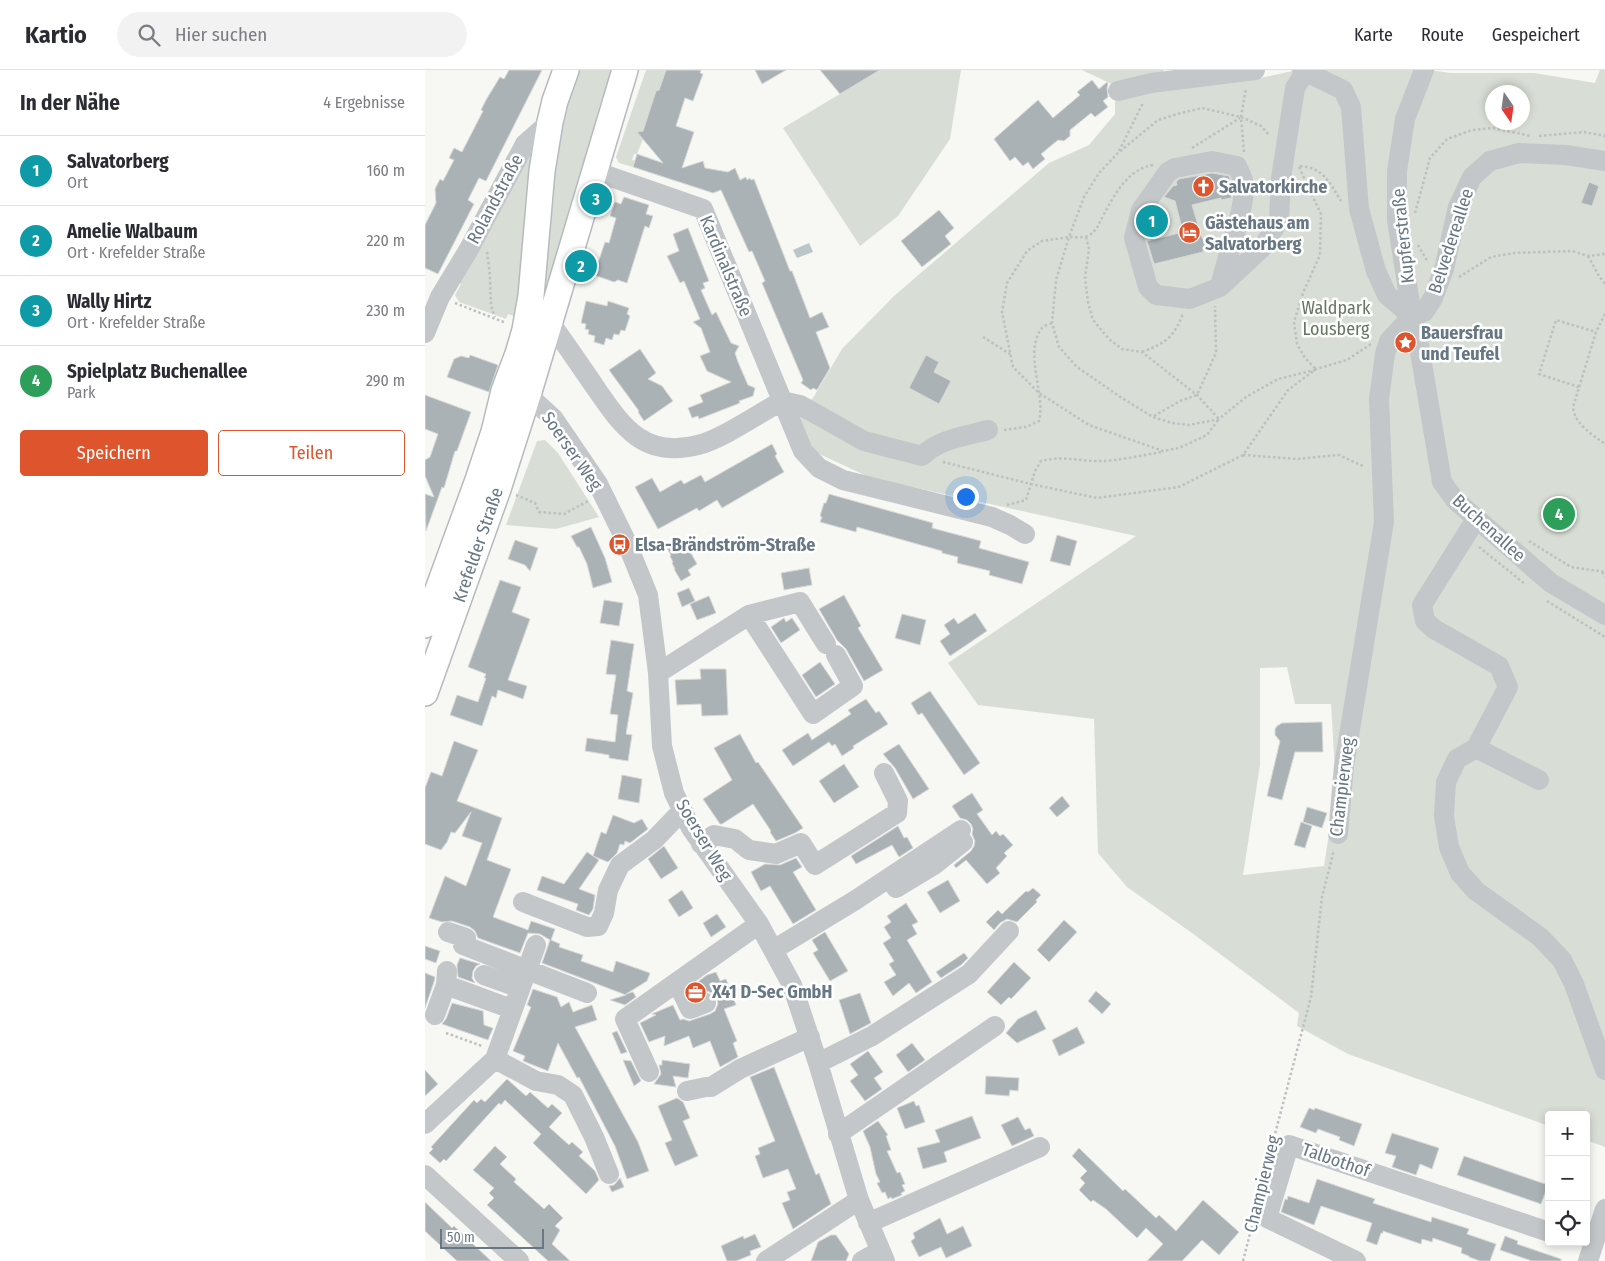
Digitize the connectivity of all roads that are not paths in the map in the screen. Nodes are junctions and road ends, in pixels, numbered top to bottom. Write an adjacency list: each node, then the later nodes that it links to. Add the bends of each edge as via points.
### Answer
1 (566, 70): 7 (main road)
2 (625, 70): 9 (main road, Krefelder Straße)
3 (1424, 70): 12 (street, Kupferstraße, via 1405,119 1397,170 1397,220)
4 (1251, 71): 6 (street, via 1151,82)
5 (1304, 71): 10 (street, via 1295,88 1292,159 1279,220 1263,247); 12 (street, via 1343,90 1351,107 1359,209 1376,270 1387,295)
6 (1118, 91)
7 (550, 122): 11 (street, Rolandstraße, via 525,144 478,231); 15 (main road, Krefelder Straße, via 542,171 531,296)
8 (1605, 161): 12 (street, Belvedereallee, via 1519,153 1490,161 1472,177 1458,207 1444,270 1433,298 1424,312)
9 (594, 171): 13 (main road, Krefelder Straße); 17 (street, Kardinalstraße, via 703,209)
10 (1216, 288): 10 (street, via 1237,226 1244,182 1237,166 1212,161 1172,170 1141,210 1135,238 1148,288 1156,295 1190,299)
11 (433, 294): 14 (street, Rolandstraße)
12 (1412, 316): 19 (street, Buchenallee, via 1442,482 1455,500); 30 (street, Champierweg, via 1389,341 1385,354 1379,399 1384,522 1344,766)
13 (549, 322): 16 (main road, Krefelder Straße); 17 (street, via 618,420 648,443 681,448 698,445 713,440)
14 (425, 332)
15 (519, 354): 16 (street, Krefelder Straße); 23 (main road, Krefelder Straße)
16 (528, 395): 24 (street, Soerser Weg, via 553,418 598,484 615,519 648,596); 25 (main road, Krefelder Straße)
17 (781, 401): 18 (street, via 800,405 864,441 922,456 952,439); 20 (street, via 803,451 819,468 843,480 992,517)
18 (988, 430)
19 (1476, 519): 22 (street, Buchenallee, via 1551,583); 26 (street, via 1422,605 1425,620 1434,629 1499,666 1508,687)
20 (1025, 534)
21 (749, 615): 21 (street, via 813,714 853,686 800,602); 24 (street)
22 (1605, 615)
23 (425, 624)
24 (659, 673): 29 (street, Soerser Weg, via 662,746)
25 (425, 693)
26 (1476, 748): 28 (street); 51 (street, via 1457,759 1446,782 1444,816 1449,847 1460,873 1477,891 1540,937 1562,960)
27 (884, 773): 32 (street, via 899,801 897,813 815,865 801,843 776,854 749,850 735,838 714,835)
28 (1539, 780)
29 (682, 811): 32 (street, Soerser Weg); 33 (street, via 654,840 620,865 597,926 587,928)
30 (1338, 834)
31 (963, 835): 38 (street, via 854,901)
32 (701, 844): 34 (street, Soerser Weg)
33 (523, 902)
34 (759, 924): 38 (street, Soerser Weg); 41 (street)
35 (1009, 931): 50 (street, via 969,974 872,1036)
36 (449, 932): 39 (street, via 466,938 463,944)
37 (536, 945): 39 (street)
38 (776, 954): 48 (street, Soerser Weg, via 792,985)
39 (527, 969): 42 (street); 43 (street)
40 (484, 975): 42 (street)
41 (677, 982): 44 (street, via 690,1009); 52 (street, via 625,1019)
42 (520, 988): 45 (street)
43 (587, 994)
44 (706, 1002)
45 (512, 1009): 46 (street, via 447,978); 49 (street)
46 (435, 1015)
47 (995, 1026): 55 (street)
48 (810, 1037): 50 (street, Soerser Weg); 53 (street, via 740,1070 711,1088)
49 (488, 1052): 54 (street); 57 (street, via 536,1081 558,1085 573,1095)
50 (818, 1063): 55 (street, Soerser Weg)
51 (1605, 1070)
52 (649, 1072)
53 (687, 1091)
54 (425, 1124)
55 (838, 1134): 59 (street, Soerser Weg)
56 (1040, 1147): 61 (street)
57 (609, 1174)
58 (425, 1175): 65 (street)
59 (859, 1200): 61 (street, Soerser Weg); 66 (street)
60 (1605, 1209): 63 (street)
61 (868, 1223): 64 (street, Soerser Weg)
62 (1545, 1231): 68 (street, Talbothof, via 1289,1144 1267,1218)
63 (1586, 1250)
64 (883, 1256): 67 (street)
65 (519, 1261)
66 (766, 1261)
67 (862, 1261)
68 (1355, 1261)

